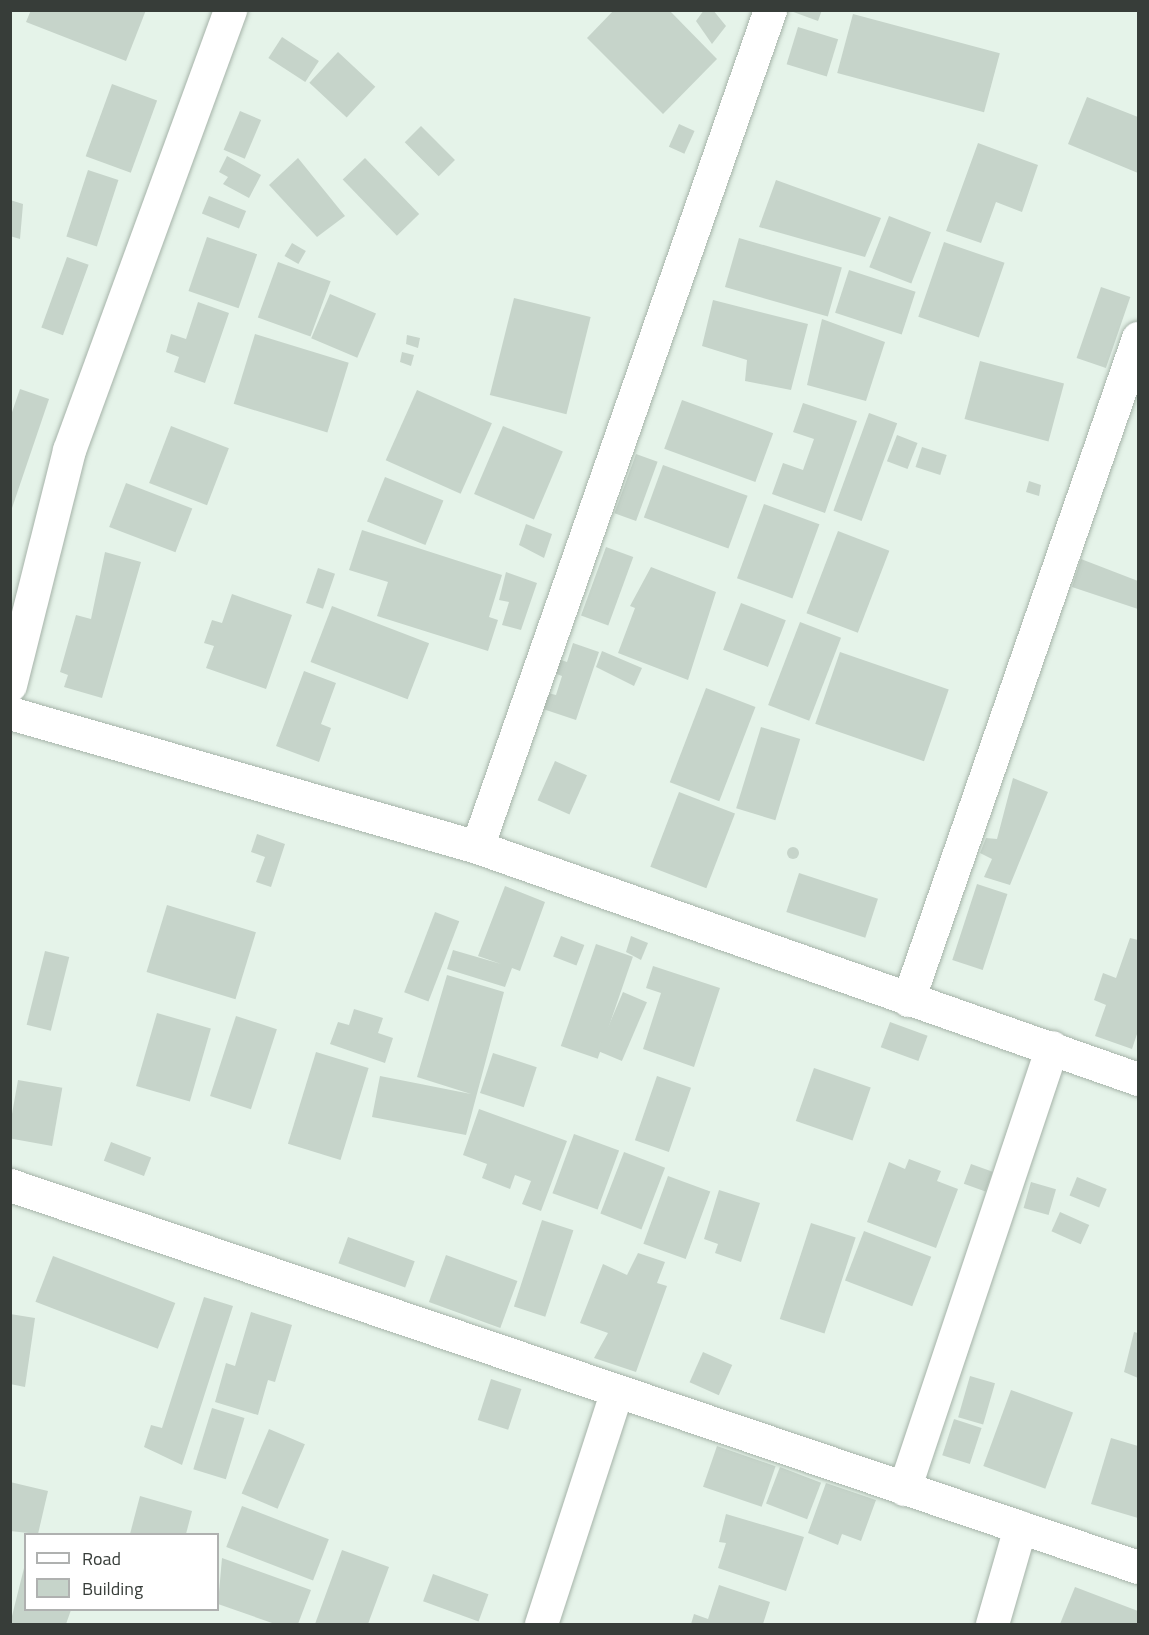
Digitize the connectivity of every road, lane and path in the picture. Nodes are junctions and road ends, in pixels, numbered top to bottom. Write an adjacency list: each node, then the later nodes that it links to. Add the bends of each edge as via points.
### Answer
1 (230, 10): 4 (street, via 69,450)
2 (770, 10): 6 (street)
3 (1138, 338): 7 (street)
4 (10, 685)
5 (10, 713): 6 (street)
6 (477, 847): 7 (street)
7 (908, 1000): 8 (street)
8 (1052, 1047): 9 (street); 12 (street)
9 (1138, 1079)
10 (10, 1185): 11 (street)
11 (616, 1393): 12 (street); 15 (street)
12 (904, 1489): 13 (street)
13 (1020, 1527): 14 (street); 16 (street)
14 (1138, 1567)
15 (541, 1624)
16 (992, 1624)

